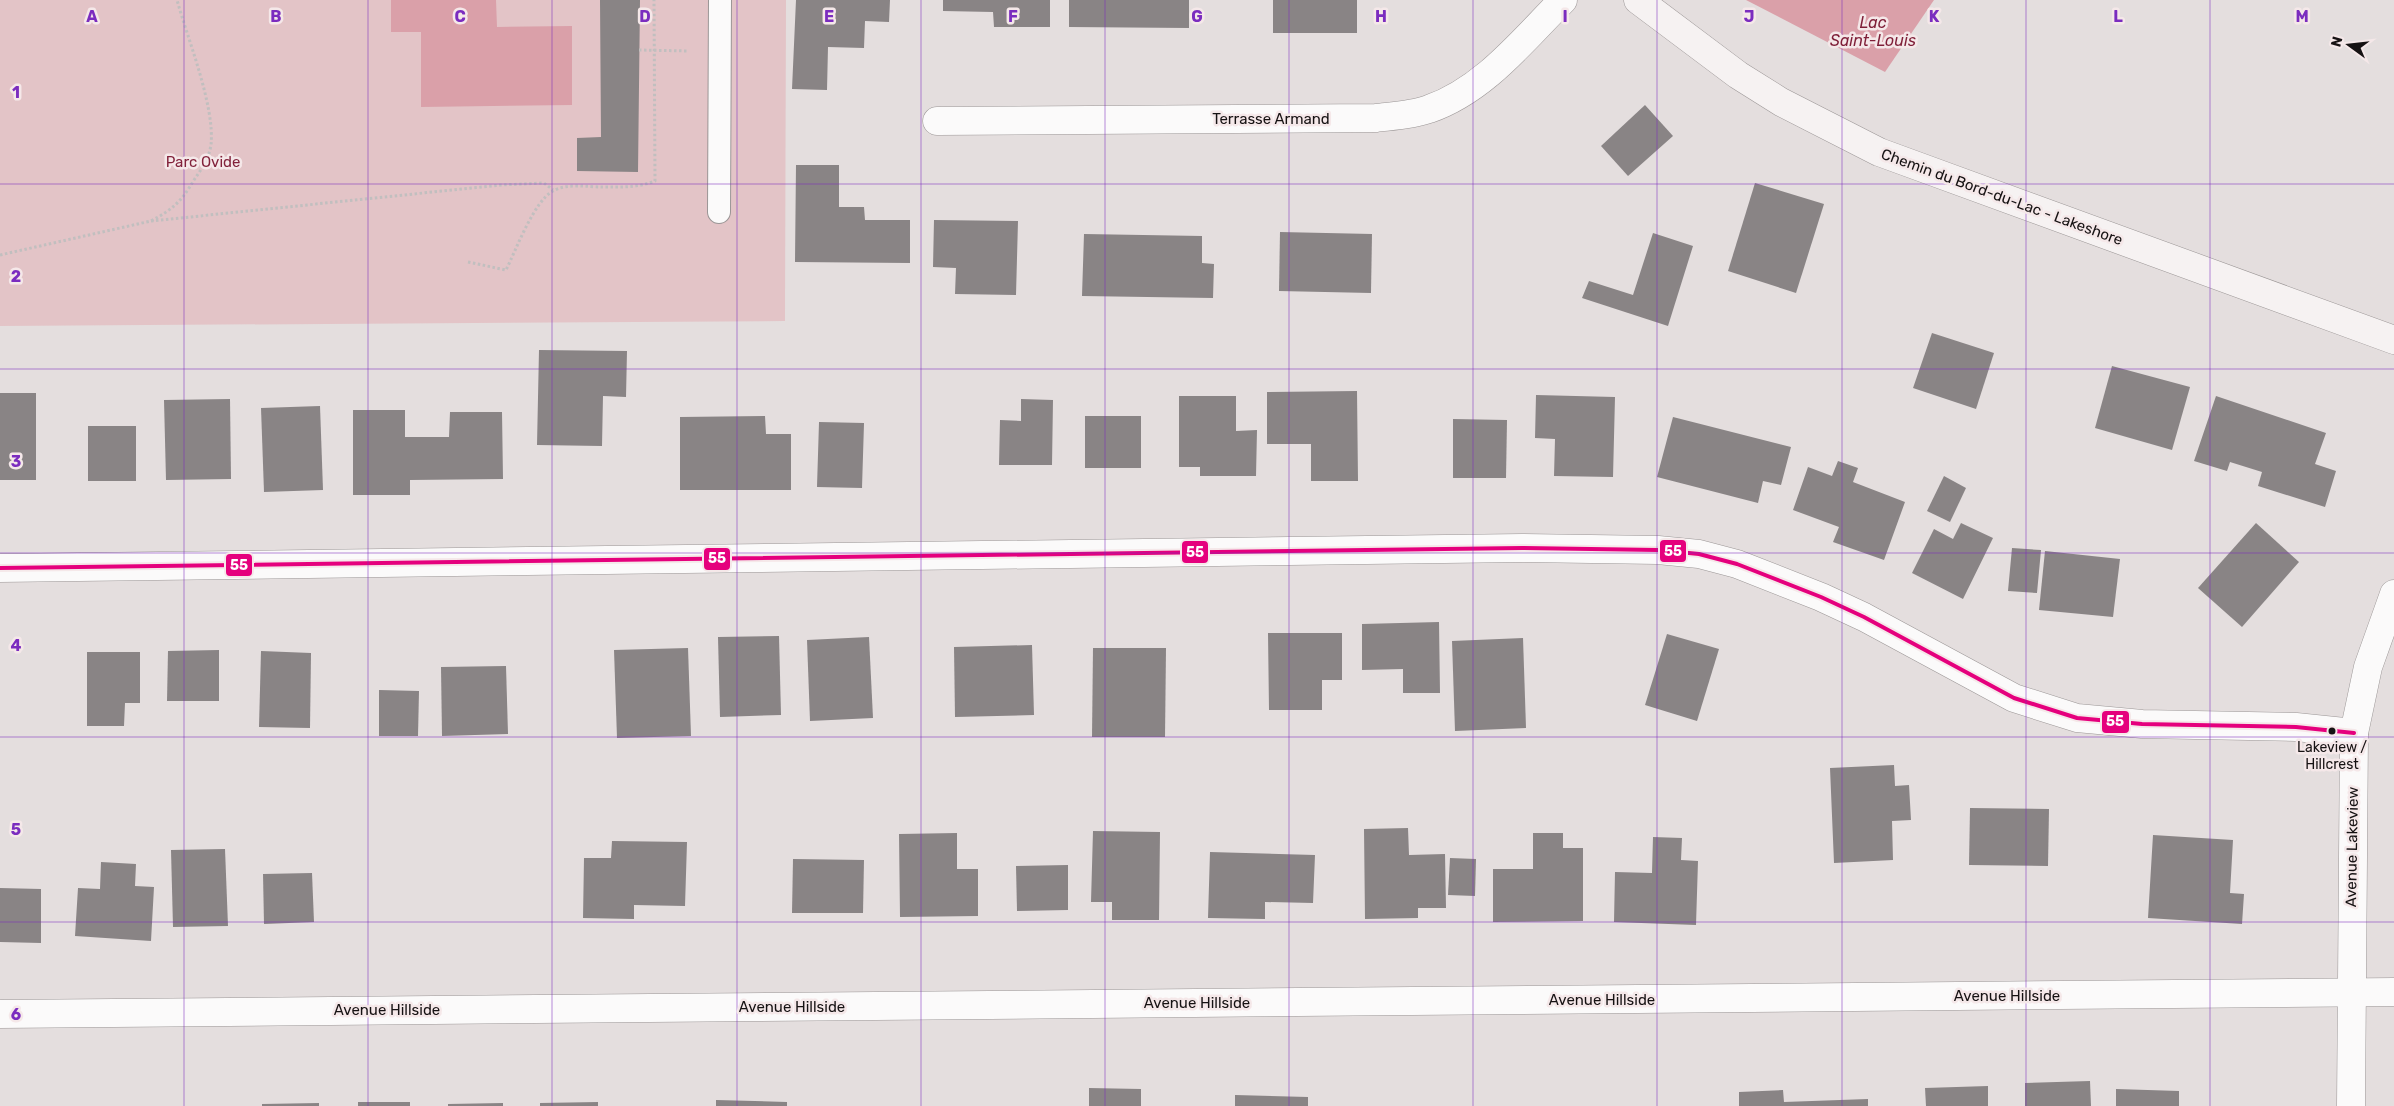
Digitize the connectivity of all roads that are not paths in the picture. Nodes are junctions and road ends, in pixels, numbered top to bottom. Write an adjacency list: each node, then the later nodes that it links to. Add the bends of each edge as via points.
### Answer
1 (720, 0): 5 (lane)
2 (1563, 0): 4 (street, Terrasse Armand, via 1495,68 1470,88 1450,101 1408,114 1376,118)
3 (1638, 0): 6 (street, Chemin du Bord-du-Lac - Lakeshore, via 1738,76 1879,152)
4 (937, 121)
5 (719, 212)
6 (2394, 340)
7 (0, 568): 9 (street, via 1522,548 1658,550 1699,554 1737,564 1821,597 2014,698 2077,718 2142,724 2296,727)
8 (2394, 594): 9 (street, Avenue Lakeview, via 2368,666)
9 (2354, 733): 10 (street, Avenue Lakeview)
10 (2352, 992): 11 (street, Avenue Hillside); 12 (street, Avenue Hillside); 13 (street, Avenue Lakeview)
11 (2394, 992)
12 (0, 1014)
13 (2351, 1106)

